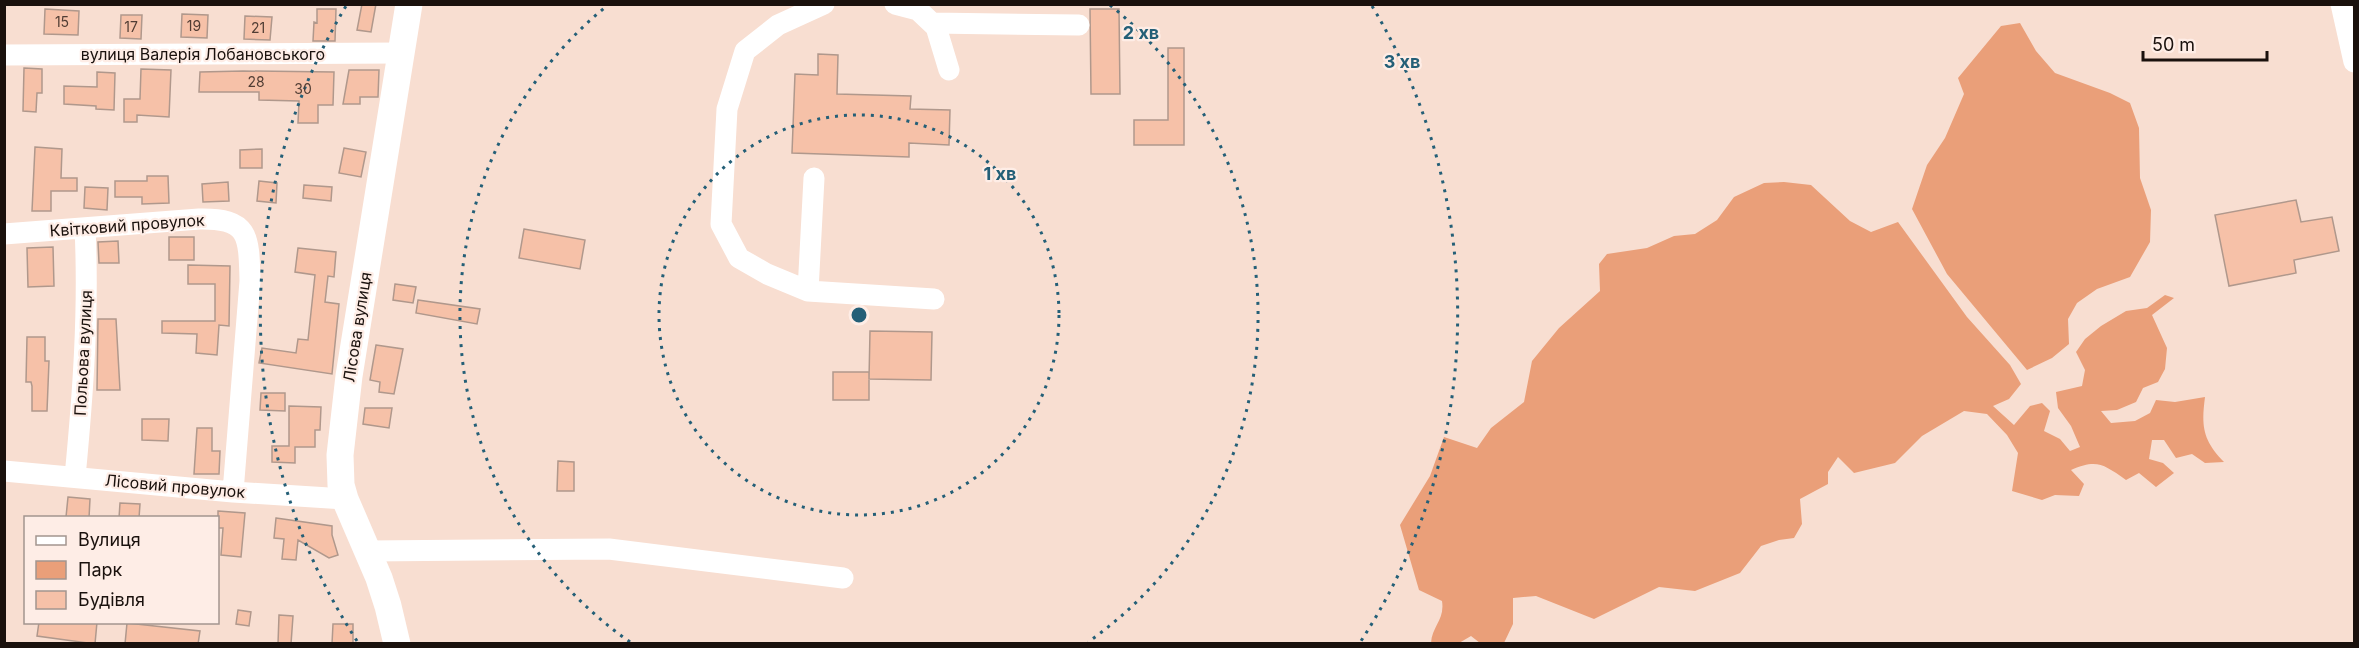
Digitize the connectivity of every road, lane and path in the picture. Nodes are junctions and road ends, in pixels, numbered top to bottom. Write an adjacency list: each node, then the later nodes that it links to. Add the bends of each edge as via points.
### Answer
1 (410, 4): 7 (main road, Лісова вулиця)
2 (824, 4): 14 (street, via 778,25 746,51 727,109 721,224 739,258)
3 (895, 4): 5 (street, via 918,10)
4 (2341, 4): 9 (street)
5 (932, 23): 6 (street); 10 (street)
6 (1079, 25)
7 (401, 53): 8 (street, вулиця Валерія Лобановського); 19 (main road, Лісова вулиця, via 344,411 340,471)
8 (4, 55)
9 (2355, 62)
10 (948, 70)
11 (814, 178): 14 (street)
12 (85, 228): 13 (street, Квітковий провулок); 17 (street, Польова вулиця, via 83,388); 18 (street, Квітковий провулок, via 219,219 236,223 244,233 249,261 249,310)
13 (4, 234)
14 (808, 291): 15 (street)
15 (934, 299)
16 (4, 471): 17 (street, Лісовий провулок)
17 (75, 477): 18 (street, Лісовий провулок)
18 (233, 492): 19 (street, Лісовий провулок)
19 (345, 499): 20 (main road, Лісова вулиця)
20 (369, 551): 21 (street, via 609,549); 22 (main road, Лісова вулиця)
21 (843, 578)
22 (397, 644)

